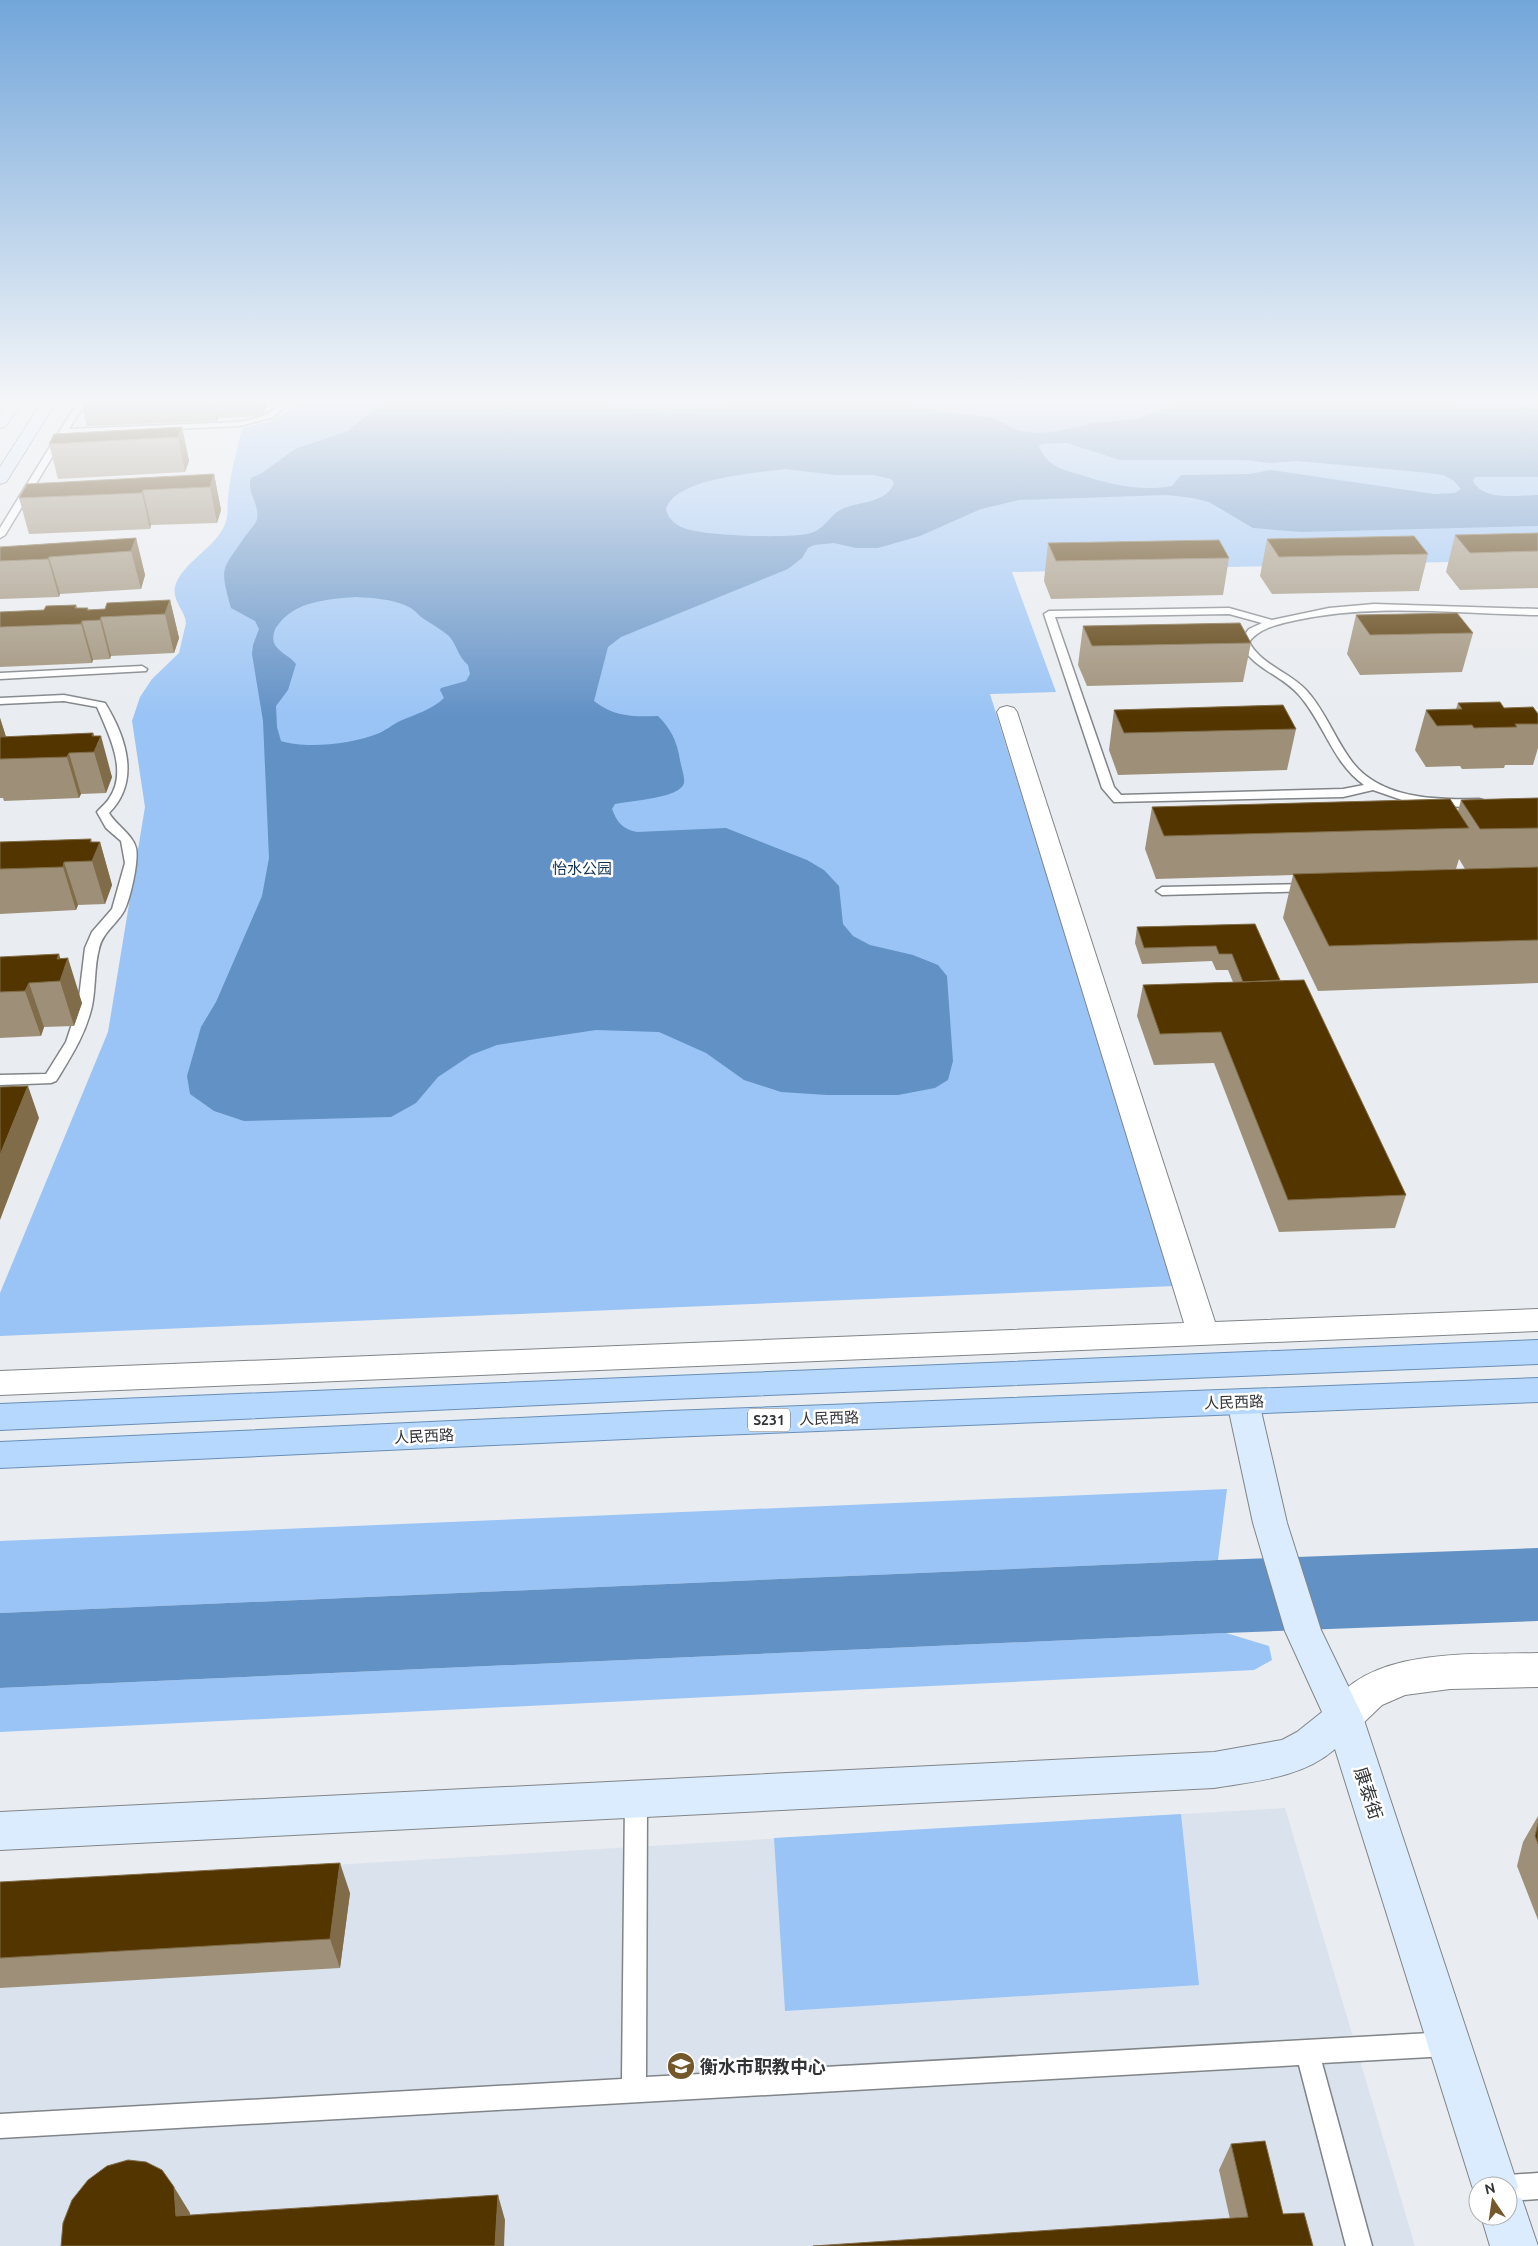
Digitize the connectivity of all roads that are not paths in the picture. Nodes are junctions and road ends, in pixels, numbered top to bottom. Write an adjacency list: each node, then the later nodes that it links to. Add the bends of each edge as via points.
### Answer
1 (17, 507): 2 (lane)
2 (0, 535)
3 (1538, 612): 4 (lane, via 1380,606 1320,612)
4 (1272, 623): 9 (lane, via 1249,633 1244,642 1249,654 1300,690 1346,764 1359,778); 9 (lane, via 1229,611 1049,614 1108,788 1118,799 1343,793)
5 (142, 668): 6 (lane)
6 (0, 676)
7 (0, 701): 13 (lane, via 64,698 101,705 120,752 123,775 118,794 103,812 110,825 127,840 131,863 118,910 99,932 92,948 85,1006 74,1042 51,1078)
8 (1007, 712): 15 (street)
9 (1374, 786): 10 (lane, via 1427,800)
10 (1489, 803)
11 (1320, 888): 12 (lane)
12 (1162, 891)
13 (0, 1080)
14 (1538, 1320): 15 (street)
15 (1203, 1334): 17 (street)
16 (1538, 1352): 20 (main road)
17 (0, 1383)
18 (1538, 1390): 19 (main road, 人民西路 / S231)
19 (1243, 1402): 21 (main road, 人民西路 / S231, via 668,1424); 23 (street, 康泰街, via 1270,1523 1303,1631)
20 (0, 1416)
21 (0, 1455)
22 (1538, 1670): 23 (street, via 1413,1676 1368,1694)
23 (1344, 1717): 24 (street, via 1311,1745 1286,1757 1214,1770); 26 (street, 康泰街)
24 (636, 1799): 25 (street); 28 (lane)
25 (0, 1831)
26 (1449, 2044): 27 (lane); 30 (street, 康泰街)
27 (1308, 2051): 28 (lane); 34 (lane)
28 (634, 2089): 29 (lane)
29 (0, 2126)
30 (1492, 2176)
31 (1538, 2186): 32 (lane)
32 (1518, 2187)
33 (1508, 2226): 35 (street)
34 (1359, 2246)
35 (1514, 2246)

